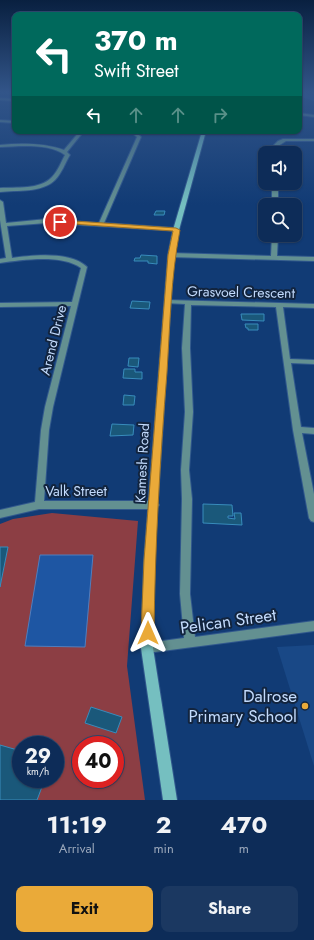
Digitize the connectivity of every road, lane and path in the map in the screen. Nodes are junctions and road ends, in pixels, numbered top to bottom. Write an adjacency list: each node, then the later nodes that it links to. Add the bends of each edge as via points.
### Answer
1 (80, 134): 7 (street)
2 (136, 134): 10 (street, via 139,137)
3 (203, 134): 12 (street, Kamesh Road)
4 (314, 140): 6 (street, via 282,141)
5 (0, 146): 7 (street, via 50,147)
6 (276, 146)
7 (65, 152): 8 (street, via 68,155 50,181 36,186)
8 (0, 190)
9 (0, 202): 11 (street)
10 (101, 224): 11 (street, via 36,221); 12 (street)
11 (4, 225): 17 (street)
12 (176, 230): 14 (street, Kamesh Road)
13 (275, 242): 15 (street)
14 (172, 255): 15 (street); 19 (street, Kamesh Road)
15 (274, 258): 16 (street)
16 (314, 259)
17 (9, 260): 18 (street, Arend Drive); 21 (street, Arend Drive, via 44,258 81,264 84,271)
18 (0, 261)
19 (167, 302): 20 (street, Grasvoel Crescent); 30 (street, Kamesh Road)
20 (188, 302): 23 (street, Grasvoel Crescent); 35 (street, via 186,348 189,412 185,470 187,499 184,563)
21 (75, 304): 22 (street); 29 (street, Arend Drive, via 49,407)
22 (0, 305)
23 (279, 305): 24 (street, Grasvoel Crescent); 25 (street)
24 (314, 306)
25 (288, 361): 26 (street); 27 (street)
26 (314, 362)
27 (297, 430): 28 (street); 32 (street)
28 (314, 430)
29 (39, 505): 30 (street, Valk Street); 31 (street, Valk Street)
30 (154, 505): 36 (street, Kamesh Road)
31 (0, 514)
32 (314, 514): 33 (street)
33 (314, 518)
34 (314, 626): 35 (street, Pelican Street)
35 (190, 643): 36 (street, Pelican Street)
36 (147, 648): 37 (street, Kamesh Road)
37 (170, 800)

